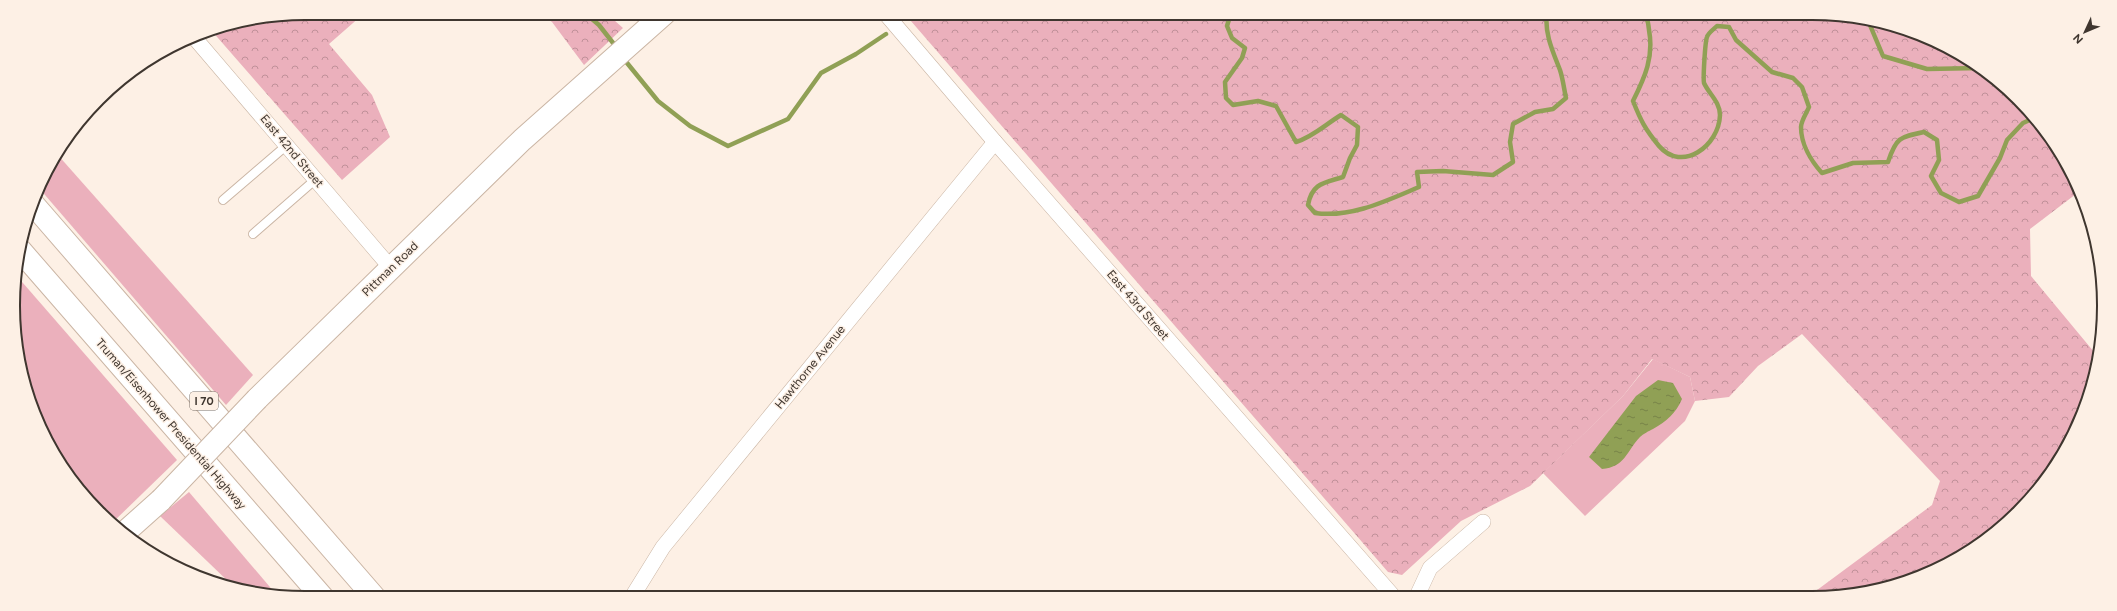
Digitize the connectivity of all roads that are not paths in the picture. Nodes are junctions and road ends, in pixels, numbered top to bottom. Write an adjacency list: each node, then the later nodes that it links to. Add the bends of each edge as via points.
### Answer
1 (657, 20): 11 (main road, Pittman Road, via 522,140)
2 (890, 20): 4 (street, East 43rd Street)
3 (198, 41): 5 (street, East 42nd Street)
4 (995, 142): 16 (street, Hawthorne Avenue, via 663,547); 17 (street, East 43rd Street)
5 (286, 145): 6 (street, East 42nd Street); 7 (lane)
6 (316, 179): 9 (lane); 11 (street, East 42nd Street)
7 (223, 200)
8 (37, 209): 15 (main road, I 70)
9 (253, 234)
10 (24, 255): 14 (main road, Truman/Eisenhower Presidential Highway)
11 (391, 268): 13 (main road, Pittman Road, bridge, via 257,399 161,500)
12 (1483, 522): 18 (street, via 1430,568)
13 (128, 529)
14 (317, 591)
15 (369, 591)
16 (636, 591)
17 (1386, 591)
18 (1419, 591)

